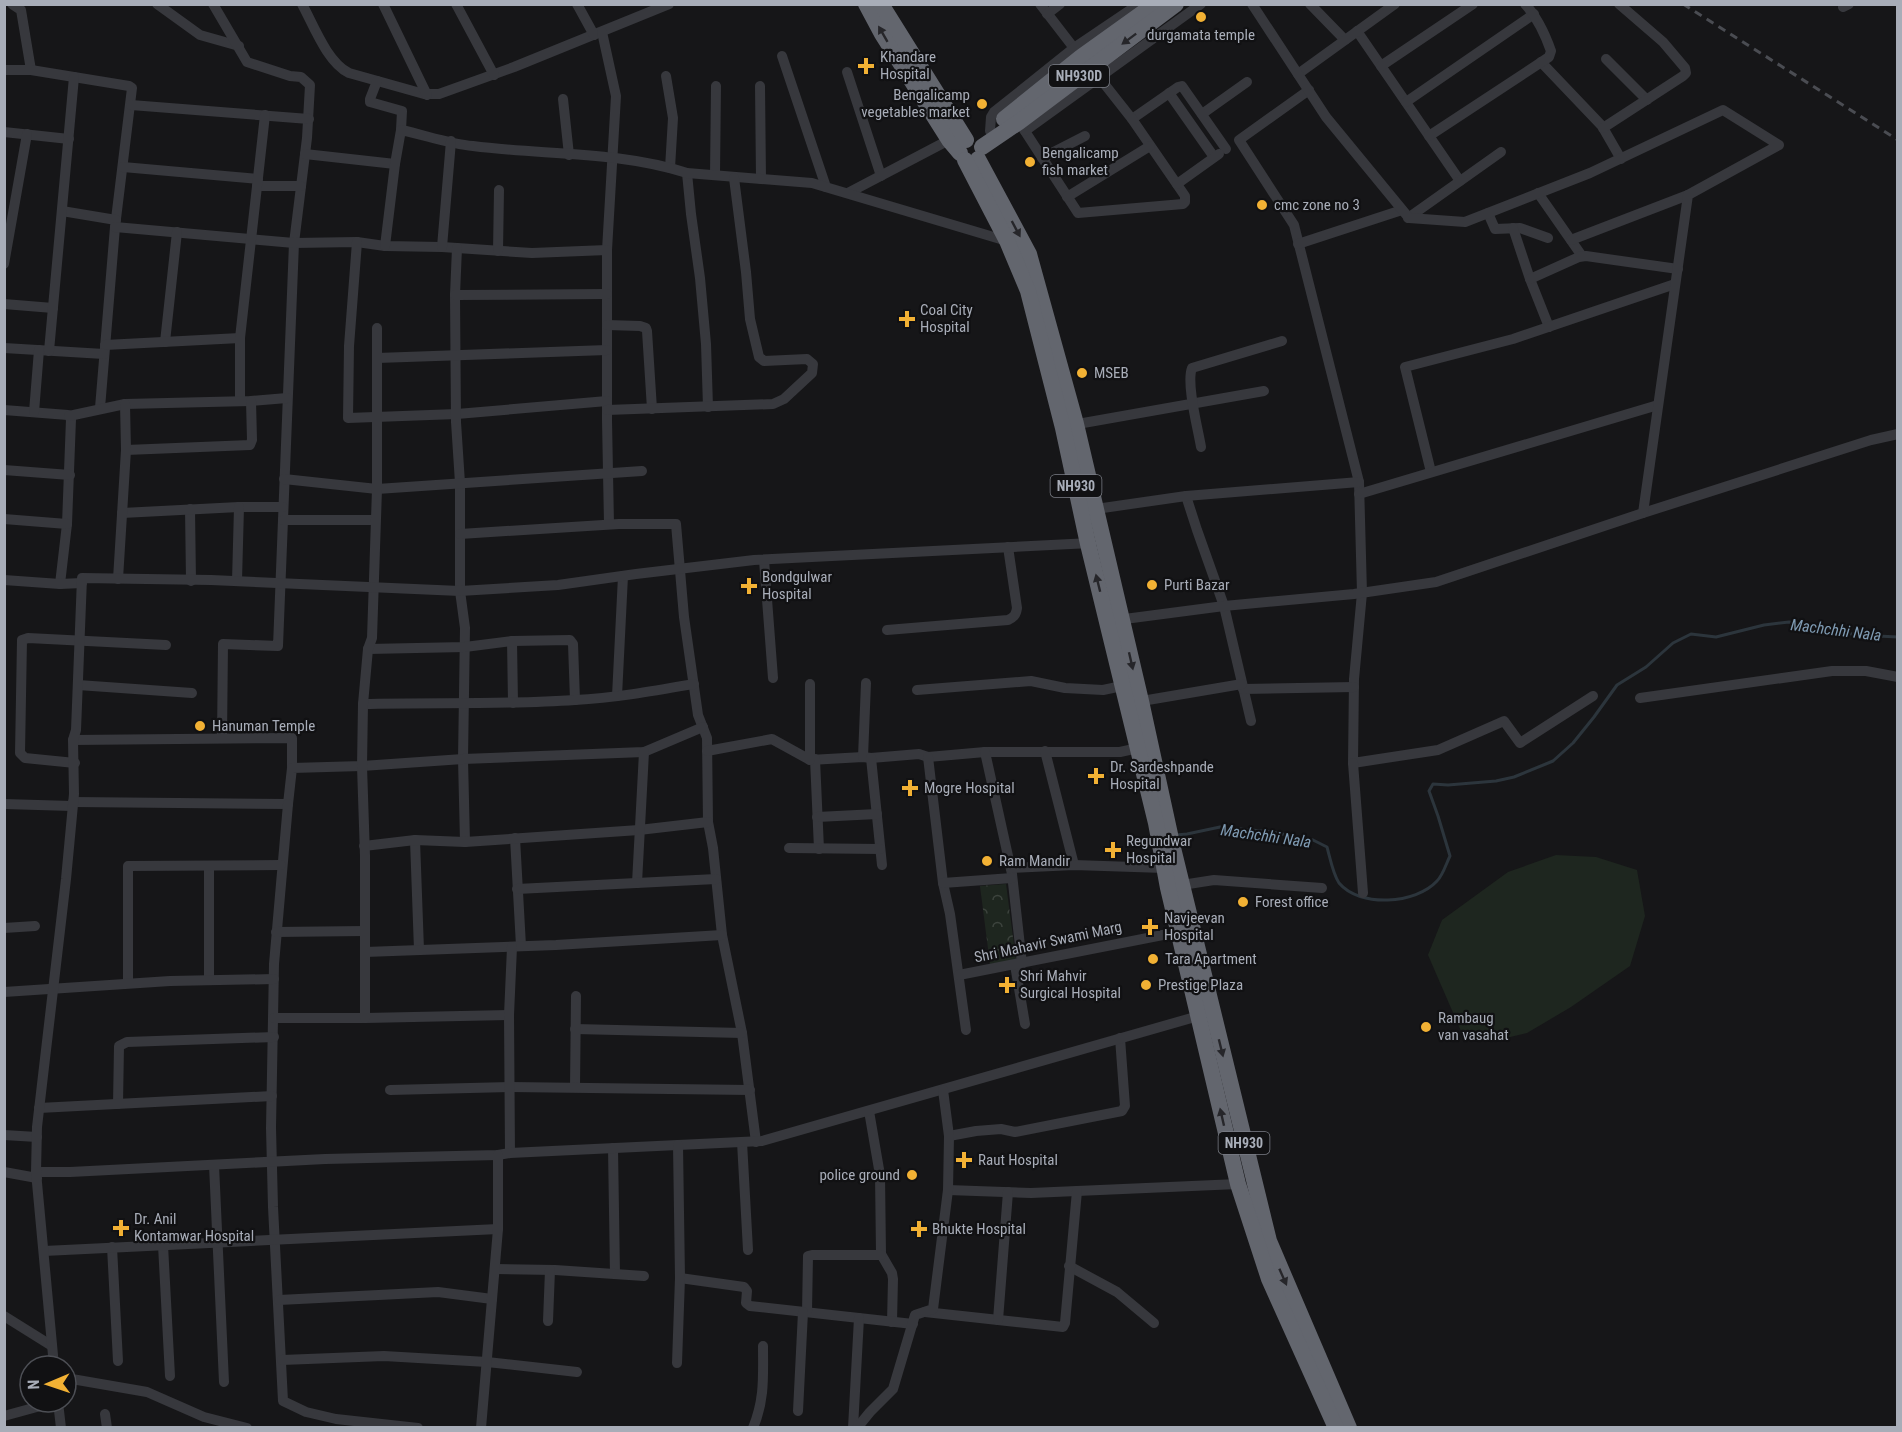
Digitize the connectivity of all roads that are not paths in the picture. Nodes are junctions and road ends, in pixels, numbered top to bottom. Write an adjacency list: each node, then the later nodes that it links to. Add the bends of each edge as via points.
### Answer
1 (12, 4): 34 (street, via 21,10)
2 (213, 4): 27 (street)
3 (302, 4): 42 (street, via 335,63)
4 (383, 4): 46 (street)
5 (456, 4): 37 (street)
6 (577, 4): 25 (street)
7 (669, 4): 25 (street)
8 (866, 4): 63 (highway, NH930, one-way to 8)
9 (1040, 4): 22 (street)
10 (1060, 4): 22 (street)
11 (1176, 4): 30 (highway, NH930D, one-way to 30)
12 (1201, 4): 30 (street)
13 (1252, 4): 36 (street)
14 (1310, 4): 26 (street)
15 (1395, 4): 24 (street)
16 (1473, 4): 32 (street)
17 (1525, 4): 23 (street)
18 (1619, 4): 48 (street, via 1663,42 1685,68 1683,76)
19 (882, 5): 67 (highway, NH930)
20 (160, 6): 27 (street, via 204,36)
21 (1146, 6): 30 (highway, NH930D)
22 (1047, 14): 30 (street)
23 (1534, 14): 31 (street, via 1551,51); 49 (street)
24 (1357, 31): 26 (street); 32 (street)
25 (598, 33): 37 (street); 74 (street, via 616,96)
26 (1345, 40): 36 (street)
27 (242, 52): 53 (street, via 249,64 305,79 310,85)
28 (782, 56): 88 (street)
29 (1606, 59): 48 (street)
30 (1086, 62): 54 (street); 55 (highway, NH930D); 67 (highway, NH930D)
31 (1541, 62): 56 (street); 61 (street)
32 (1381, 66): 49 (street)
33 (4, 70): 34 (street)
34 (31, 70): 39 (street)
35 (847, 72): 81 (street)
36 (1298, 74): 44 (street)
37 (494, 75): 46 (street, via 447,93)
38 (666, 76): 78 (street, via 673,118)
39 (74, 77): 50 (street, via 131,87); 62 (street)
40 (1247, 82): 51 (street)
41 (716, 86): 80 (street)
42 (374, 87): 46 (street); 57 (street, via 370,102 402,111)
43 (760, 87): 83 (street)
44 (1309, 90): 64 (street); 96 (street, via 1326,117)
45 (1169, 93): 51 (street, via 1182,86); 54 (street); 72 (street)
46 (427, 95)
47 (563, 99): 71 (street)
48 (1647, 100): 56 (street)
49 (1406, 102): 61 (street)
50 (131, 105): 52 (street); 77 (street)
51 (1202, 114): 68 (street)
52 (265, 115): 53 (street); 85 (street)
53 (309, 119): 70 (street)
54 (1132, 119): 66 (street)
55 (1022, 126): 67 (highway, NH930D); 73 (street)
56 (1603, 128): 75 (street)
57 (401, 130): 65 (street); 76 (street)
58 (4, 132): 59 (street)
59 (27, 134): 62 (street); 113 (street)
60 (1085, 136): 73 (street)
61 (1430, 136): 84 (street)
62 (69, 139): 94 (street)
63 (949, 140): 67 (highway, NH930); 81 (street)
64 (1239, 140): 68 (street); 106 (street, via 1294,225)
65 (451, 141): 71 (street); 108 (street)
66 (1150, 146): 86 (street); 93 (street)
67 (974, 147): 103 (highway, NH930); 148 (highway, NH930, one-way to 148, via 1029,254)
68 (1226, 149): 72 (street)
69 (1501, 152): 84 (street)
70 (305, 154): 76 (street); 87 (street)
71 (569, 155): 74 (street)
72 (1214, 157): 86 (street)
73 (1042, 158): 93 (street)
74 (612, 159): 78 (street); 110 (street)
75 (1621, 159): 91 (street); 92 (street, via 1723,110 1779,145)
76 (395, 164): 107 (street)
77 (123, 167): 85 (street); 97 (street)
78 (670, 168): 79 (street)
79 (687, 173): 80 (street); 140 (street, via 706,344)
80 (715, 174): 82 (street)
81 (881, 176): 90 (street)
82 (734, 178): 83 (street); 140 (street, via 750,319 759,357 764,361 807,359 813,369 784,399 773,404)
83 (761, 179): 88 (street)
84 (1460, 181): 96 (street)
85 (257, 183): 87 (street); 101 (street)
86 (1177, 184): 93 (street, via 1186,199 1180,204 1082,213 1075,211)
87 (302, 186): 105 (street)
88 (826, 187): 90 (street)
89 (499, 190): 111 (street)
90 (848, 193): 103 (street)
91 (1538, 194): 95 (street); 102 (street)
92 (1688, 195): 102 (street); 114 (street)
93 (1067, 196)
94 (62, 211): 97 (street); 120 (street)
95 (1488, 213): 96 (street, via 1465,222); 98 (street, via 1495,229)
96 (1405, 214): 106 (street)
97 (116, 223): 99 (street); 128 (street)
98 (1514, 228): 100 (street); 115 (street)
99 (177, 232): 101 (street); 125 (street)
100 (1548, 238)
101 (251, 239): 105 (street); 124 (street)
102 (1571, 240): 112 (street)
103 (1007, 241): 148 (highway, NH930, via 1028,291)
104 (357, 242): 105 (street); 107 (street); 147 (street, via 348,418)
105 (294, 243): 134 (street)
106 (1298, 244): 159 (street)
107 (385, 246): 108 (street)
108 (442, 247): 109 (street)
109 (457, 248): 111 (street); 118 (street)
110 (607, 250): 111 (street); 117 (street)
111 (498, 251)
112 (1582, 256): 114 (street); 115 (street)
113 (4, 264)
114 (1678, 270): 116 (street)
115 (1530, 279): 122 (street)
116 (1675, 284): 122 (street); 138 (street)
117 (607, 294): 118 (street); 121 (street)
118 (455, 295): 131 (street)
119 (4, 304): 120 (street)
120 (52, 308): 129 (street)
121 (607, 325): 130 (street); 142 (street, via 646,328)
122 (1548, 327): 156 (street, via 1405,367)
123 (377, 328): 132 (street)
124 (240, 338): 125 (street); 135 (street)
125 (165, 342): 128 (street)
126 (1282, 342): 137 (street, via 1194,366 1190,373)
127 (4, 348): 129 (street)
128 (105, 349): 129 (street); 141 (street)
129 (44, 350): 144 (street)
130 (607, 350): 131 (street); 139 (street)
131 (456, 356): 132 (street); 145 (street)
132 (377, 358): 147 (street)
133 (1264, 392): 137 (street)
134 (287, 398): 135 (street); 158 (street)
135 (246, 400): 136 (street); 151 (street, via 250,445)
136 (125, 404): 141 (street); 151 (street)
137 (1193, 404): 148 (street); 150 (street)
138 (1658, 405): 156 (street); 169 (street)
139 (607, 406): 142 (street); 145 (street); 155 (street)
140 (708, 407): 142 (street)
141 (100, 408): 146 (street)
142 (652, 409)
143 (4, 410): 144 (street)
144 (34, 412): 146 (street)
145 (457, 414): 147 (street); 160 (street)
146 (69, 416): 157 (street)
147 (378, 417): 161 (street)
148 (1069, 426): 152 (highway, NH930)
149 (1898, 434): 169 (street)
150 (1201, 447)
151 (126, 450): 168 (street)
152 (1079, 468): 167 (highway, NH930); 176 (highway, NH930)
153 (4, 470): 157 (street)
154 (642, 471): 155 (street)
155 (608, 472): 160 (street); 174 (street)
156 (1431, 472): 162 (street)
157 (70, 475): 173 (street)
158 (284, 479): 161 (street); 165 (street)
159 (1359, 482): 162 (street); 163 (street)
160 (460, 483): 161 (street); 175 (street)
161 (377, 489): 172 (street)
162 (1359, 494): 190 (street)
163 (1186, 496): 167 (street); 191 (street)
164 (239, 507): 165 (street); 166 (street); 184 (street)
165 (283, 507): 171 (street)
166 (190, 509): 168 (street); 183 (street)
167 (1096, 509): 176 (highway, NH930)
168 (122, 513): 181 (street)
169 (1643, 513): 190 (street, via 1436,582)
170 (4, 519): 173 (street)
171 (283, 520): 172 (street); 186 (street)
172 (374, 520): 188 (street)
173 (67, 524): 187 (street)
174 (609, 524): 175 (street); 179 (street, via 676,524)
175 (460, 534): 189 (street)
176 (1096, 543): 177 (street); 192 (highway, NH930)
177 (1008, 547): 178 (street); 193 (street, via 1017,609 1014,618)
178 (764, 560): 179 (street); 200 (street)
179 (681, 569): 180 (street); 202 (street)
180 (623, 576): 189 (street, via 558,585); 210 (street)
181 (118, 579): 183 (street); 185 (street, via 82,578)
182 (4, 580): 187 (street)
183 (191, 580): 184 (street)
184 (237, 581): 186 (street)
185 (82, 583): 187 (street); 194 (street)
186 (280, 583): 188 (street); 220 (street, via 278,646 223,644)
187 (60, 584)
188 (374, 587): 189 (street); 198 (street)
189 (460, 591): 197 (street)
190 (1362, 592): 191 (street); 206 (street)
191 (1224, 606): 192 (street); 205 (street)
192 (1114, 620): 207 (highway, NH930); 214 (highway, NH930, one-way to 214)
193 (887, 630)
194 (81, 640): 196 (street); 204 (street); 231 (street, via 28,638 21,644 20,753 25,758)
195 (512, 642): 197 (street); 213 (street, via 570,640); 215 (street)
196 (166, 645)
197 (465, 647): 198 (street); 216 (street)
198 (369, 650): 217 (street)
199 (1898, 677): 212 (street, via 1866,671 1832,671)
200 (773, 678)
201 (866, 683): 227 (street)
202 (694, 684): 210 (street); 219 (street)
203 (810, 684): 230 (street)
204 (78, 685): 209 (street); 221 (street)
205 (1242, 686): 206 (street); 214 (street); 218 (street)
206 (1354, 687): 232 (street)
207 (1113, 688): 208 (street, via 1065,688 1031,681); 214 (highway, NH930)
208 (917, 690)
209 (192, 693)
210 (617, 696): 213 (street)
211 (1593, 696): 232 (street, via 1520,743 1504,721 1438,750)
212 (1640, 698)
213 (575, 700): 215 (street)
214 (1134, 702): 222 (highway, NH930); 239 (highway, NH930)
215 (513, 703): 216 (street)
216 (465, 704): 217 (street); 229 (street)
217 (363, 705): 233 (street)
218 (1251, 721)
219 (703, 727): 224 (street); 225 (street)
220 (222, 738): 221 (street); 234 (street, via 291,738)
221 (73, 740): 231 (street)
222 (1136, 748): 223 (street, via 1120,752); 239 (highway, NH930)
223 (1045, 751): 226 (street); 253 (street)
224 (644, 752): 229 (street); 242 (street)
225 (707, 752): 230 (street, via 772,738); 241 (street)
226 (985, 753): 228 (street); 256 (street)
227 (867, 757): 228 (street); 230 (street); 238 (street)
228 (928, 757): 259 (street)
229 (463, 759): 233 (street); 245 (street)
230 (812, 759): 240 (street)
231 (75, 763): 236 (street)
232 (1353, 763): 263 (street)
233 (362, 766): 234 (street); 246 (street)
234 (292, 768): 237 (street)
235 (4, 804): 236 (street)
236 (73, 804): 237 (street); 278 (street)
237 (288, 804): 251 (street)
238 (877, 814): 240 (street); 249 (street)
239 (1160, 815): 250 (highway, NH930)
240 (817, 817): 248 (street)
241 (708, 822): 242 (street); 257 (street)
242 (639, 830): 243 (street); 258 (street)
243 (515, 838): 245 (street); 262 (street)
244 (415, 840): 245 (street); 246 (street); 271 (street)
245 (465, 842)
246 (364, 846): 266 (street)
247 (789, 848): 248 (street)
248 (819, 849): 249 (street)
249 (880, 849): 252 (street)
250 (1167, 850): 255 (highway, NH930); 260 (highway, NH930)
251 (281, 865): 254 (street); 267 (street)
252 (882, 865)
253 (1074, 865): 255 (street); 256 (street)
254 (209, 866): 276 (street); 277 (street, via 128,866)
255 (1164, 868): 268 (highway, NH930)
256 (1012, 873): 259 (street); 273 (street)
257 (716, 879): 258 (street); 269 (street)
258 (637, 883): 262 (street)
259 (943, 883): 274 (street)
260 (1182, 885): 261 (street, via 1214,880); 281 (highway, NH930)
261 (1323, 888)
262 (517, 889): 270 (street)
263 (1363, 893)
264 (36, 926): 265 (street)
265 (4, 928)
266 (365, 931): 267 (street); 272 (street)
267 (276, 932): 275 (street)
268 (1178, 932): 273 (street, Shri Mahavir Swami Marg); 281 (highway, NH930)
269 (722, 935): 270 (street); 288 (street)
270 (516, 946): 271 (street); 282 (street)
271 (419, 950): 272 (street)
272 (365, 952): 284 (street)
273 (1018, 964): 274 (street, Shri Mahavir Swami Marg); 285 (street)
274 (959, 975): 287 (street)
275 (274, 979): 276 (street); 283 (street)
276 (209, 980): 277 (street)
277 (128, 983): 278 (street)
278 (53, 990): 279 (street); 298 (street)
279 (4, 992)
280 (576, 996): 286 (street)
281 (1204, 1014): 290 (street); 313 (highway, NH930, one-way to 281); 362 (highway, NH930, one-way to 362, via 1271,1249)
282 (509, 1015): 284 (street); 291 (street)
283 (274, 1018): 284 (street); 289 (street)
284 (365, 1018)
285 (1025, 1024)
286 (575, 1029): 288 (street); 292 (street)
287 (966, 1030)
288 (742, 1032): 294 (street)
289 (273, 1037): 296 (street); 297 (street, via 127,1042 118,1046)
290 (1120, 1038): 295 (street); 301 (street, via 1125,1106 1122,1111 1015,1132 1001,1129)
291 (510, 1087): 292 (street); 293 (street); 307 (street)
292 (575, 1087): 294 (street)
293 (390, 1090)
294 (750, 1090): 304 (street)
295 (943, 1090): 299 (street); 301 (street)
296 (272, 1096): 297 (street); 309 (street)
297 (118, 1104): 298 (street)
298 (39, 1108): 302 (street)
299 (869, 1111): 304 (street); 324 (street, via 880,1175)
300 (4, 1136): 302 (street)
301 (950, 1136): 314 (street)
302 (37, 1137): 312 (street)
303 (742, 1142): 304 (street); 305 (street); 322 (street)
304 (756, 1142)
305 (678, 1145): 306 (street); 330 (street)
306 (613, 1148): 307 (street); 328 (street)
307 (510, 1152): 308 (street)
308 (498, 1155): 309 (street); 317 (street)
309 (272, 1162): 310 (street); 318 (street)
310 (214, 1165): 312 (street); 319 (street)
311 (4, 1172): 312 (street)
312 (37, 1175): 323 (street)
313 (1238, 1184): 315 (street); 361 (highway, NH930, via 1269,1278)
314 (948, 1190): 316 (street); 334 (street, via 933,1309)
315 (1077, 1191): 316 (street); 325 (street)
316 (1008, 1192): 337 (street)
317 (498, 1229): 318 (street); 326 (street)
318 (275, 1239): 319 (street); 332 (street)
319 (218, 1242): 320 (street); 352 (street)
320 (163, 1245): 321 (street); 350 (street)
321 (112, 1247): 323 (street); 346 (street)
322 (748, 1250)
323 (44, 1251): 342 (street)
324 (881, 1255): 333 (street, via 808,1256); 339 (street, via 893,1276)
325 (1069, 1266): 337 (street, via 1063,1327); 340 (street, via 1117,1292)
326 (495, 1269): 327 (street); 331 (street)
327 (550, 1270): 328 (street); 338 (street)
328 (615, 1274): 329 (street)
329 (644, 1276)
330 (680, 1278): 333 (street, via 744,1287 748,1305); 348 (street)
331 (492, 1299): 332 (street, via 438,1292); 347 (street)
332 (279, 1300): 345 (street)
333 (805, 1312): 336 (street); 353 (street)
334 (925, 1312): 337 (street); 341 (street, via 915,1314)
335 (4, 1316): 342 (street)
336 (859, 1318): 339 (street); 360 (street)
337 (998, 1320)
338 (548, 1321)
339 (892, 1322): 341 (street)
340 (1154, 1323)
341 (913, 1324): 360 (street, via 892,1389)
342 (52, 1346): 344 (street)
343 (763, 1346): 359 (street, via 763,1396)
344 (53, 1354)
345 (282, 1360): 347 (street, via 384,1356); 357 (street, via 283,1401 306,1412 336,1419)
346 (118, 1361)
347 (487, 1362): 349 (street); 358 (street)
348 (677, 1363)
349 (577, 1372)
350 (170, 1376)
351 (78, 1380): 356 (street, via 147,1392 204,1417)
352 (224, 1382)
353 (798, 1411)
354 (105, 1414): 355 (street)
355 (107, 1428)
356 (247, 1428)
357 (418, 1428)
358 (482, 1428)
359 (753, 1428)
360 (855, 1428)
361 (1336, 1428)
362 (1349, 1428)

